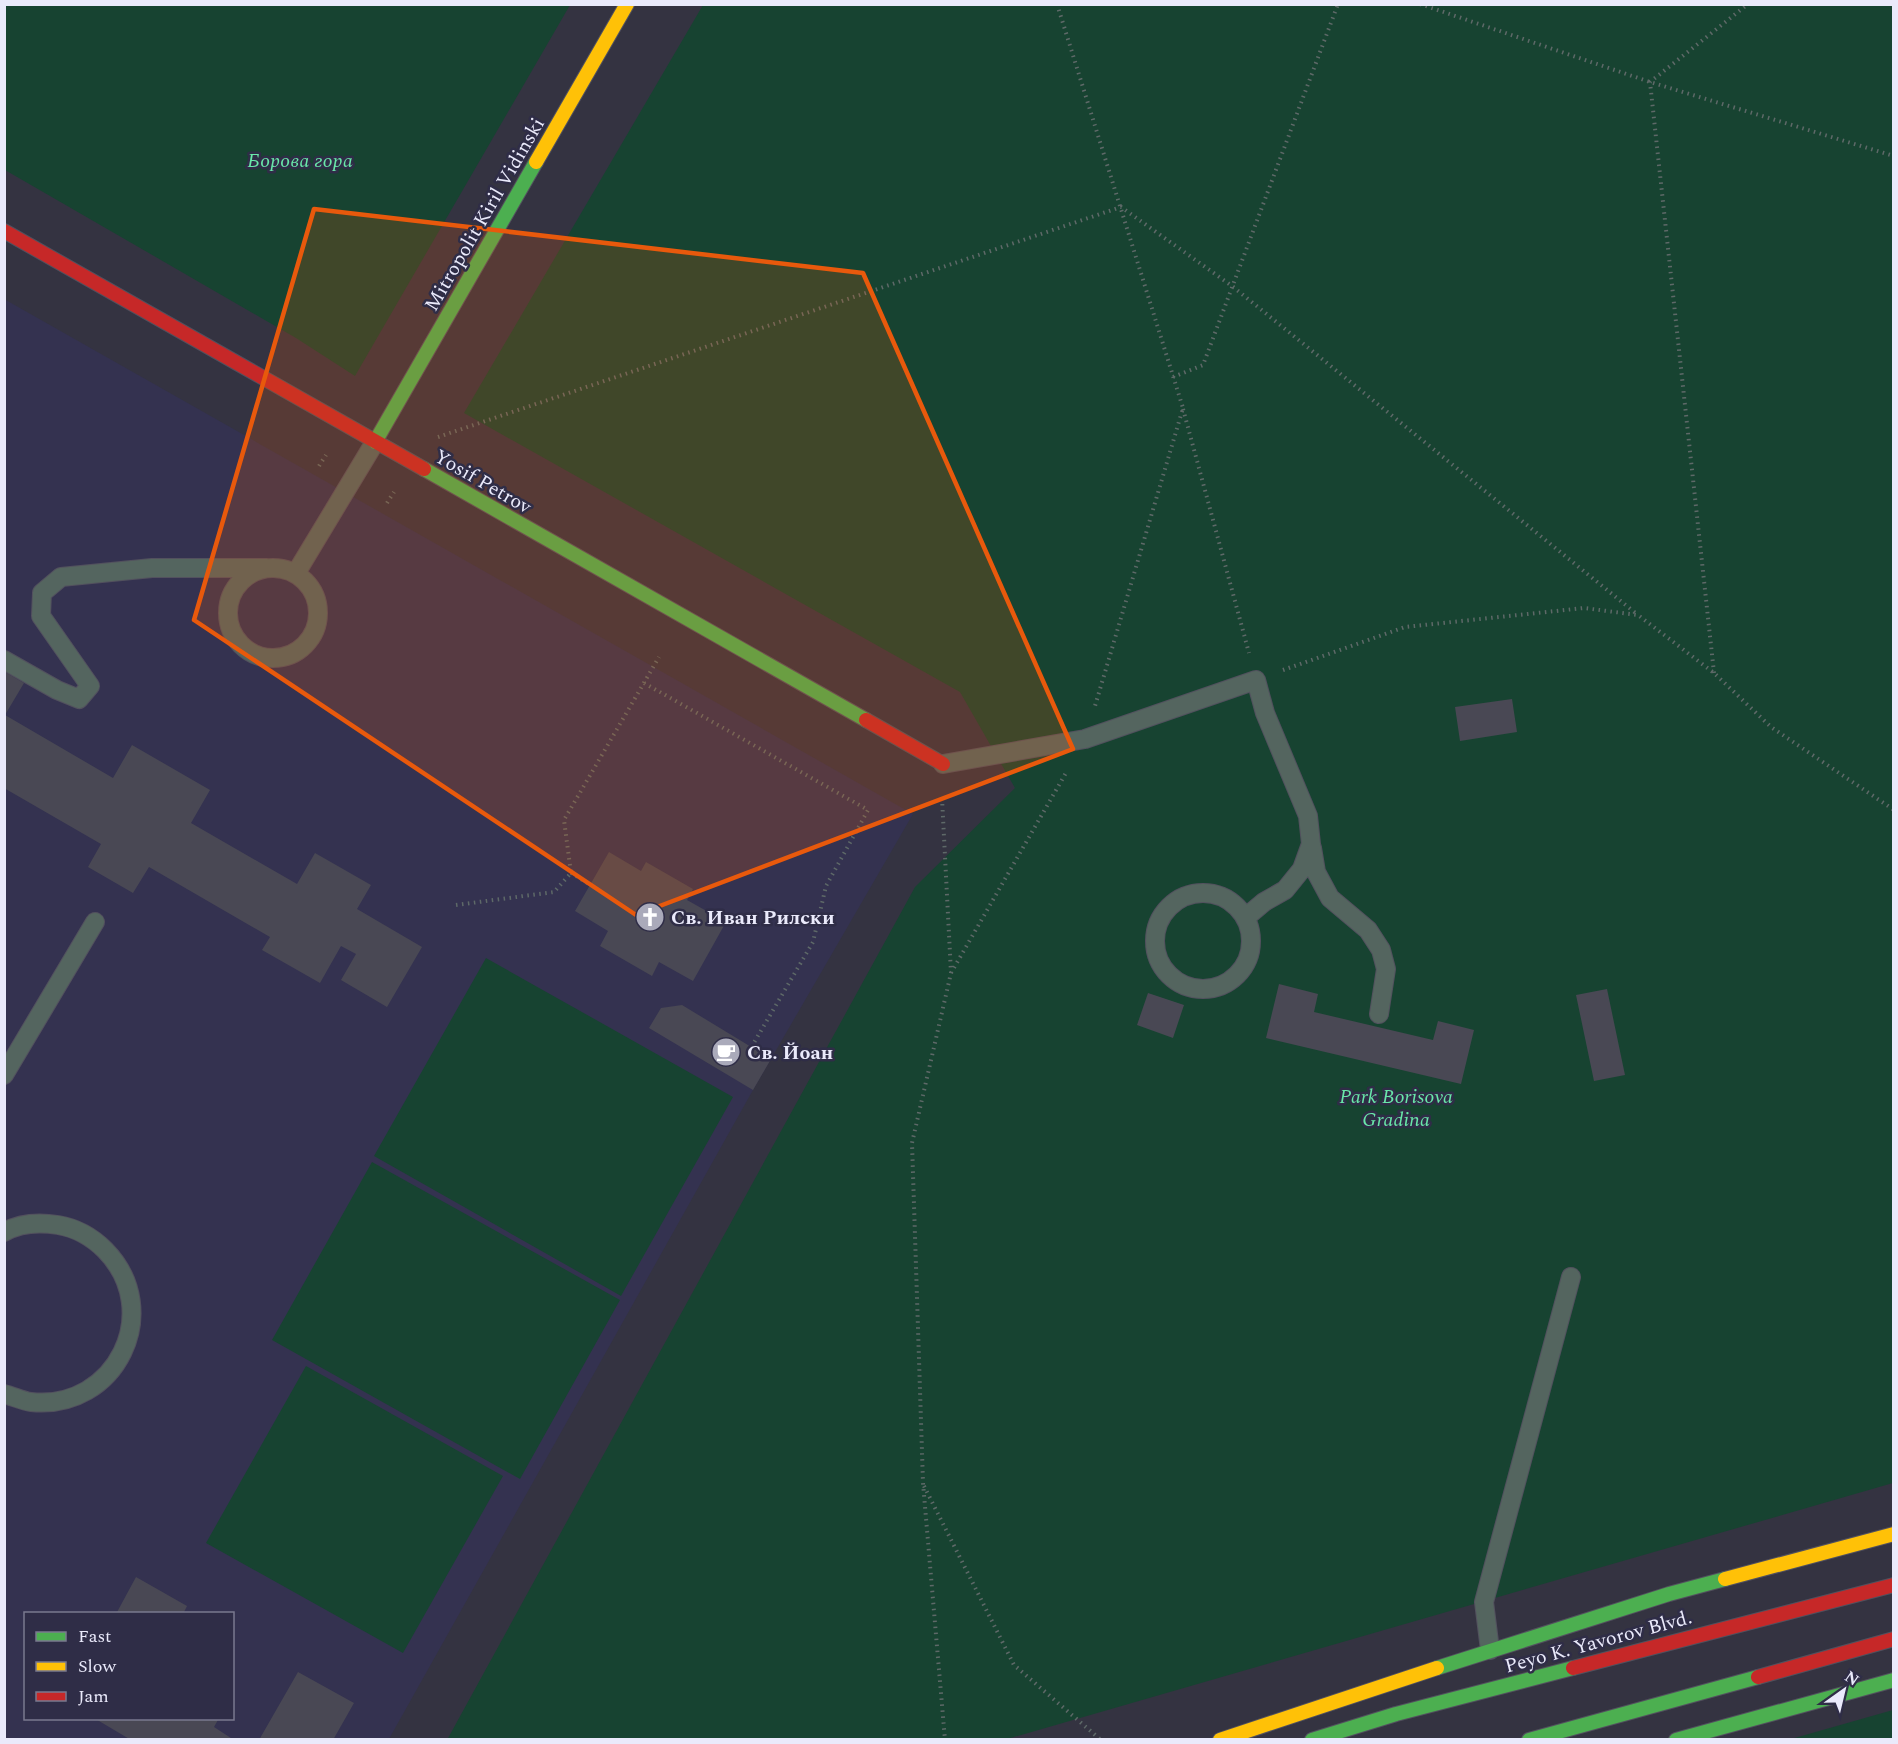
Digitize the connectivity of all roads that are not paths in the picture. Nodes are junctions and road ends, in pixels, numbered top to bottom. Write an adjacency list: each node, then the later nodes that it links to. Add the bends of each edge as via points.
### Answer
1 (627, 4): 3 (main road, Mitropolit Kiril Vidinski)
2 (5, 234): 3 (main road, Yosif Petrov)
3 (375, 442): 5 (lane); 7 (main road, Yosif Petrov)
4 (266, 568): 5 (lane); 5 (lane, via 239,582 227,611 236,640 261,657 290,656 302,648 315,630 319,609 315,595); 6 (lane, via 152,568 62,577 42,593 41,616 90,686 79,699)
5 (296, 573)
6 (4, 660)
7 (943, 764): 8 (lane, via 1085,739 1256,680 1265,713 1308,816)
8 (1311, 844): 9 (lane, via 1302,869 1285,890); 11 (lane, via 1316,872 1330,898 1368,930 1381,950 1386,969)
9 (1245, 918): 9 (lane, via 1230,901 1214,894 1198,892 1182,897 1168,907 1154,937 1162,968 1186,987 1202,990 1231,981 1249,957 1252,941)
10 (95, 922): 12 (lane)
11 (1379, 1014)
12 (4, 1075)
13 (4, 1232): 15 (lane, via 41,1223 70,1227 96,1241 117,1262 129,1289 133,1318 126,1348 110,1372 87,1391 49,1402 29,1402)
14 (1571, 1277): 19 (lane, via 1484,1602)
15 (4, 1394)
16 (1893, 1534): 19 (main road, via 1669,1594)
17 (1893, 1585): 22 (main road, Peyo K. Yavorov Blvd., via 1396,1714)
18 (1893, 1639): 23 (main road)
19 (1490, 1650): 21 (main road)
20 (1893, 1680): 24 (main road)
21 (1220, 1740)
22 (1312, 1740)
23 (1528, 1740)
24 (1676, 1740)

